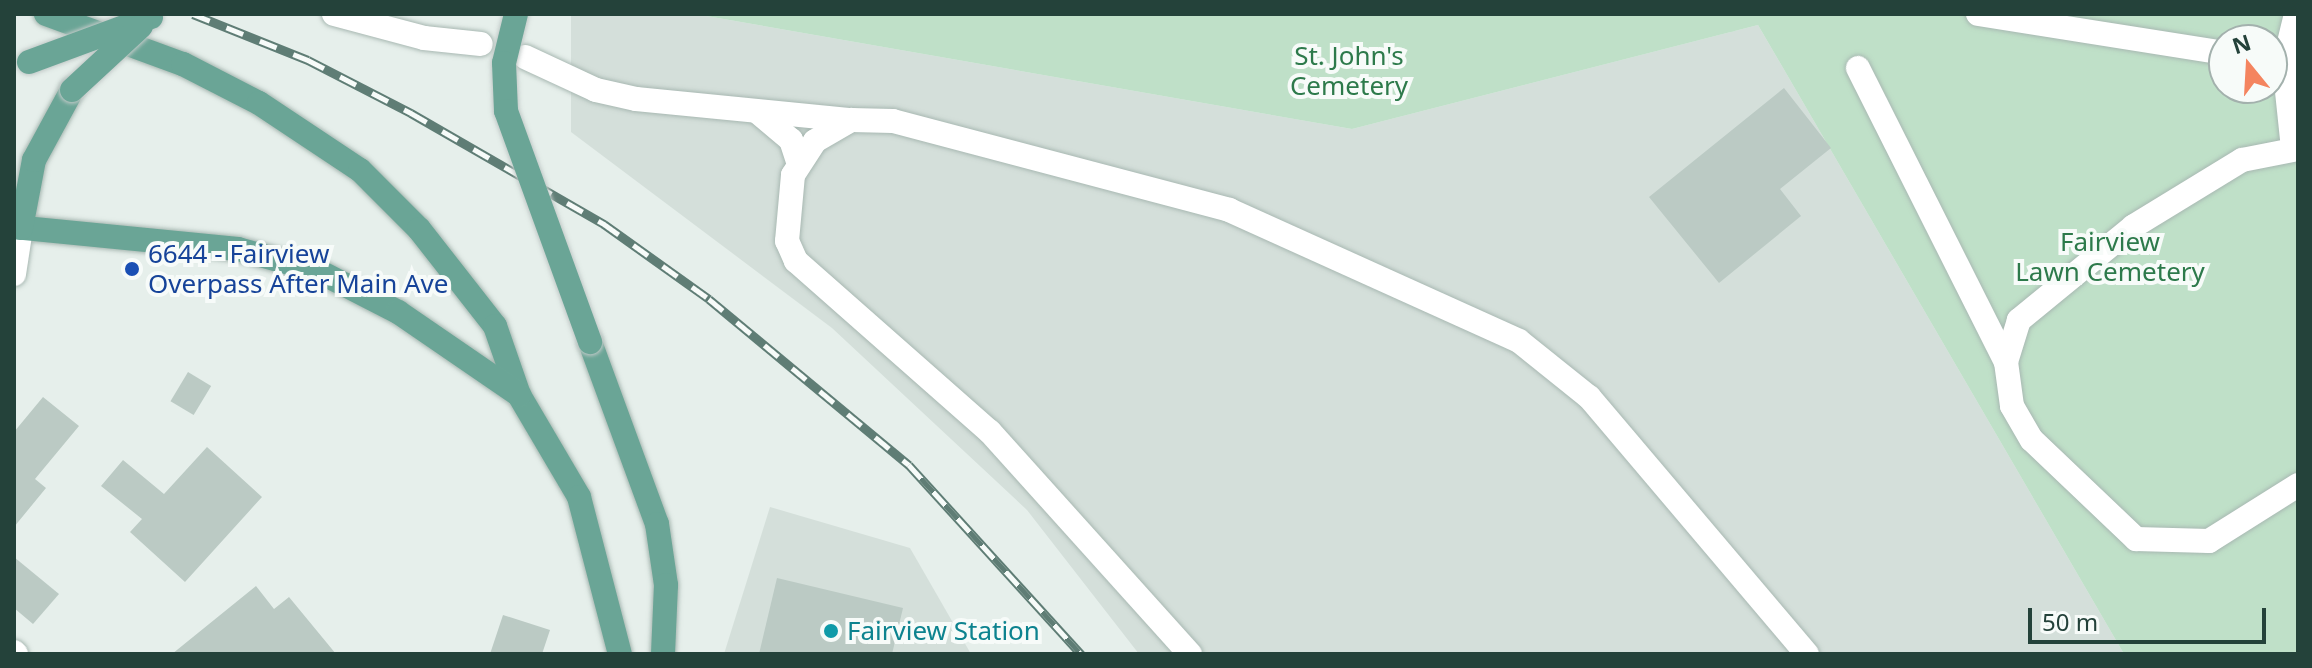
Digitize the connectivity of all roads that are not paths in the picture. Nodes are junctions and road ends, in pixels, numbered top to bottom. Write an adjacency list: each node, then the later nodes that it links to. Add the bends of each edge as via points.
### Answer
1 (46, 14): 21 (main road, via 183,64 312,134 360,170 473,293 495,326)
2 (334, 14): 8 (street, via 424,38)
3 (516, 14): 24 (main road, bridge, via 504,63 506,111 657,524 666,585)
4 (1978, 14): 9 (street)
5 (2296, 14): 7 (street)
6 (154, 16): 11 (main road, bridge); 18 (main road, bridge, via 72,90 34,160)
7 (2288, 35)
8 (481, 44)
9 (2208, 50)
10 (525, 57): 14 (street, via 596,90)
11 (22, 65)
12 (1858, 68): 20 (street)
13 (2287, 104): 16 (street)
14 (757, 111): 15 (street); 17 (street, via 791,140)
15 (851, 120): 17 (street, via 815,141); 26 (street, via 893,121 1229,210 1519,341 1589,397)
16 (2296, 149): 20 (street, via 2242,160 2134,226 2019,320)
17 (798, 162): 25 (street, via 787,241 796,261 990,432)
18 (17, 227): 19 (street); 21 (main road, via 238,249 318,271 398,312)
19 (14, 274)
20 (2006, 362): 22 (street, via 2012,406 2032,440 2136,539 2209,541)
21 (519, 395): 23 (main road, via 579,497)
22 (2298, 485)
23 (620, 654)
24 (663, 654)
25 (1190, 654)
26 (1807, 654)

